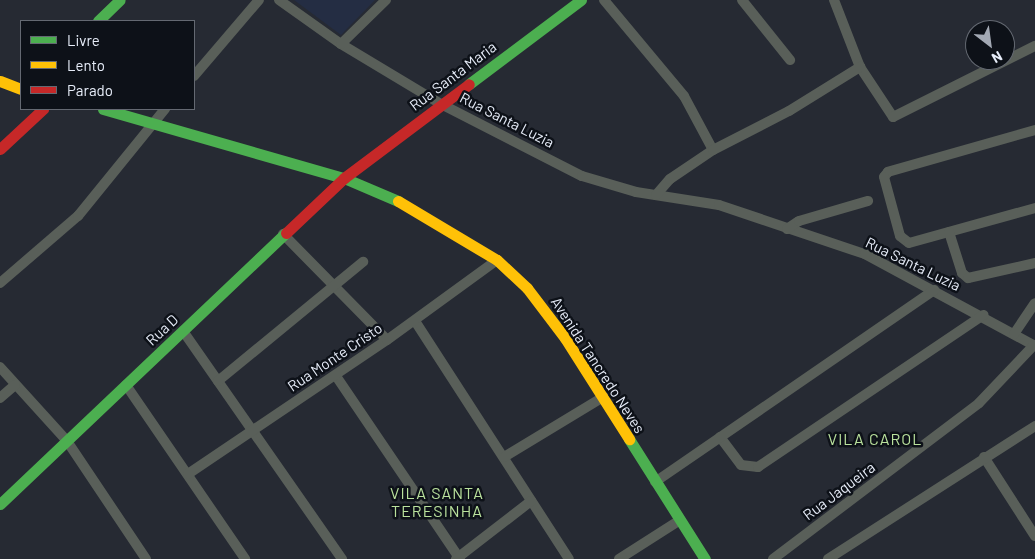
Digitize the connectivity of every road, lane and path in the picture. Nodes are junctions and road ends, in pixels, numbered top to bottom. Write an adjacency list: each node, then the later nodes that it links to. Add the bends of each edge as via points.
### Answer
1 (120, 0): 9 (main road)
2 (259, 0): 14 (street)
3 (280, 0): 10 (street, Rua Santa Luzia)
4 (386, 0): 10 (street)
5 (581, 0): 18 (main road, Rua Santa Maria)
6 (604, 0): 27 (street, via 684,96)
7 (742, 0): 12 (street)
8 (834, 0): 13 (street)
9 (99, 20)
10 (341, 44): 18 (street, Rua Santa Luzia)
11 (1035, 46): 13 (street, via 897,117 889,116)
12 (790, 60)
13 (860, 67): 27 (street, via 789,111)
14 (195, 75)
15 (0, 81): 16 (main road); 17 (main road)
16 (20, 81)
17 (20, 88)
18 (441, 104): 28 (main road, Rua Santa Maria); 29 (street, Rua Santa Luzia, via 582,176)
19 (42, 110): 26 (main road)
20 (108, 110): 23 (main road, Avenida Tancredo Neves)
21 (113, 110): 23 (main road, Avenida Tancredo Neves)
22 (164, 110): 24 (street)
23 (122, 113): 24 (main road, Avenida Tancredo Neves)
24 (154, 121): 28 (main road, Avenida Tancredo Neves); 38 (street, via 78,216)
25 (1035, 130): 33 (street, via 885,174 903,241)
26 (0, 149)
27 (713, 150): 29 (street, via 670,179)
28 (344, 178): 34 (main road, Rua D); 35 (main road, Avenida Tancredo Neves, via 415,208)
29 (656, 195): 32 (street, Rua Santa Luzia, via 719,205)
30 (868, 201): 32 (street, via 799,221)
31 (1035, 208): 33 (street)
32 (787, 229): 40 (street, Rua Santa Luzia, via 865,254)
33 (949, 232): 37 (street, via 962,274 968,278)
34 (283, 234): 39 (street); 44 (main road, Rua D)
35 (497, 260): 43 (street, Rua Monte Cristo); 53 (main road, Avenida Tancredo Neves, via 544,308)
36 (363, 262): 39 (street)
37 (1035, 263)
38 (0, 283)
39 (334, 286): 46 (street); 50 (street)
40 (934, 290): 42 (street, Rua Santa Luzia); 57 (street)
41 (1035, 303): 45 (street)
42 (983, 315): 45 (street, Rua Santa Luzia); 57 (street, via 758,467 741,465)
43 (415, 321): 46 (street, Rua Monte Cristo); 59 (street)
44 (184, 331): 50 (street); 52 (main road, Rua D)
45 (1014, 334): 47 (street, Rua Santa Luzia)
46 (387, 340): 49 (street, Rua Monte Cristo)
47 (1034, 345): 74 (street, Rua Jaqueira, via 979,403)
48 (0, 367): 51 (street)
49 (336, 376): 56 (street, Rua Monte Cristo); 67 (street)
50 (218, 381): 56 (street)
51 (15, 385): 54 (street); 58 (street)
52 (126, 385): 58 (main road, Rua D); 61 (street)
53 (603, 397): 59 (street); 62 (main road, Avenida Tancredo Neves)
54 (0, 398)
55 (1035, 426): 60 (street)
56 (253, 431): 61 (street, Rua Monte Cristo); 70 (street)
57 (720, 437): 62 (street)
58 (67, 441): 64 (main road, Rua D); 68 (street)
59 (504, 457): 63 (street)
60 (984, 457): 66 (street); 75 (street)
61 (188, 474): 69 (street)
62 (655, 482): 65 (main road, Avenida Tancredo Neves)
63 (531, 501): 67 (street); 71 (street)
64 (0, 504)
65 (680, 520): 72 (street); 73 (main road, Avenida Tancredo Neves)
66 (1035, 536)
67 (458, 558)
68 (146, 559)
69 (245, 559)
70 (342, 559)
71 (569, 559)
72 (619, 559)
73 (705, 559)
74 (772, 559)
75 (828, 559)

